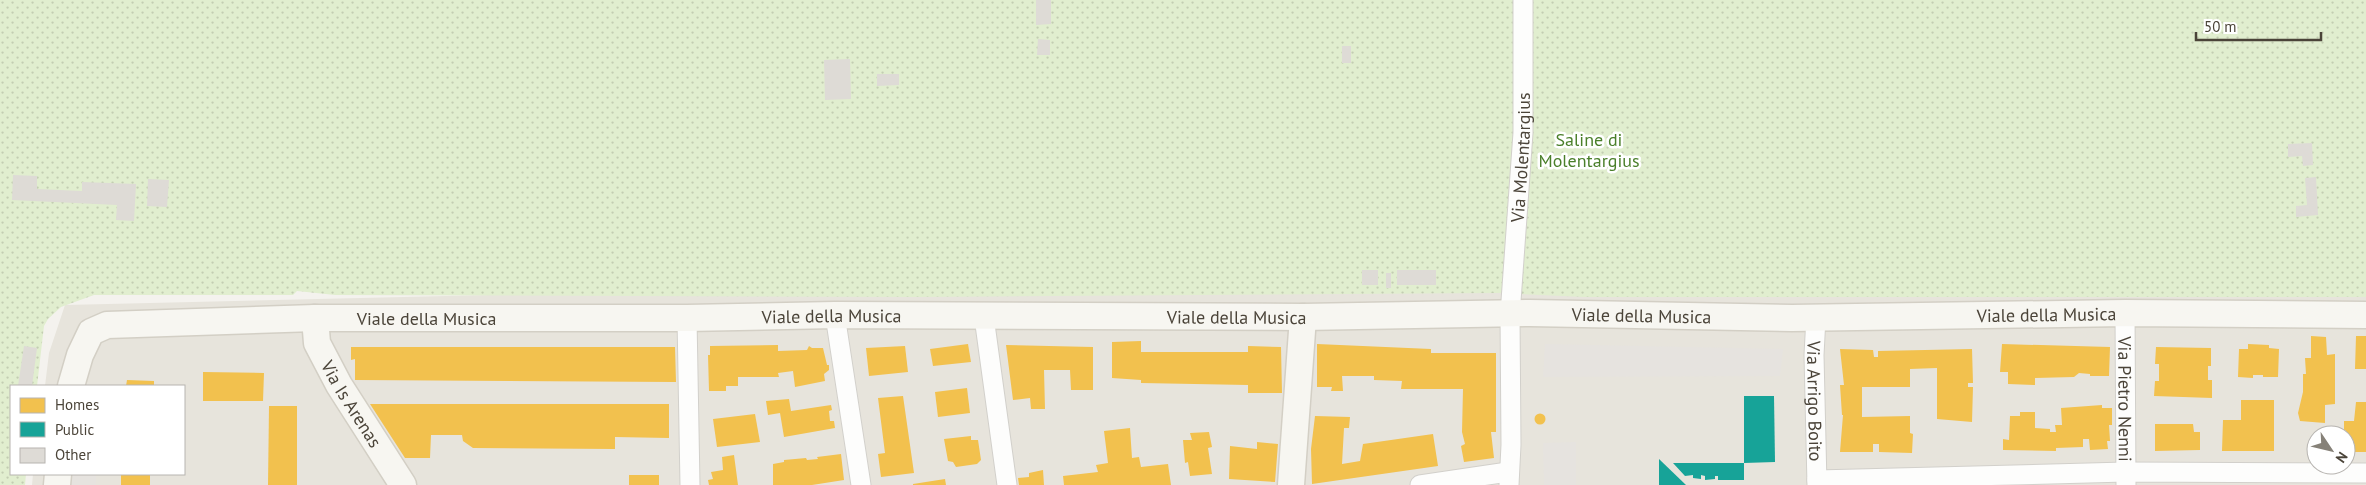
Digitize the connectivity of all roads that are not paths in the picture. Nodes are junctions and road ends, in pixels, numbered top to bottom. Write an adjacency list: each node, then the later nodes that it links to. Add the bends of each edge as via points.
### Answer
1 (1523, 0): 4 (street, Via Molentargius, via 1523,133)
2 (2125, 313): 6 (street, Viale della Musica); 8 (street, Viale della Musica); 13 (street, Via Pietro Nenni)
3 (835, 315): 5 (street, Viale della Musica); 10 (street, Viale della Musica); 18 (street)
4 (1510, 315): 7 (street, Viale della Musica); 8 (street, Viale della Musica); 14 (street, Via Molentargius, via 1511,445)
5 (984, 316): 7 (street, Viale della Musica); 19 (street)
6 (2366, 316)
7 (1303, 317): 20 (street)
8 (1816, 317): 15 (street, Via Arrigo Boito)
9 (314, 318): 10 (street, Viale della Musica); 11 (street, Viale della Musica, via 107,325 91,332); 16 (street, Via Is Arenas, via 317,343 339,385)
10 (688, 318): 17 (street)
11 (71, 385)
12 (2366, 473): 13 (street)
13 (2126, 478): 15 (street)
14 (1508, 479): 21 (street)
15 (1817, 482)
16 (403, 485)
17 (690, 485)
18 (861, 485)
19 (1007, 485)
20 (1291, 485)
21 (1420, 485)

